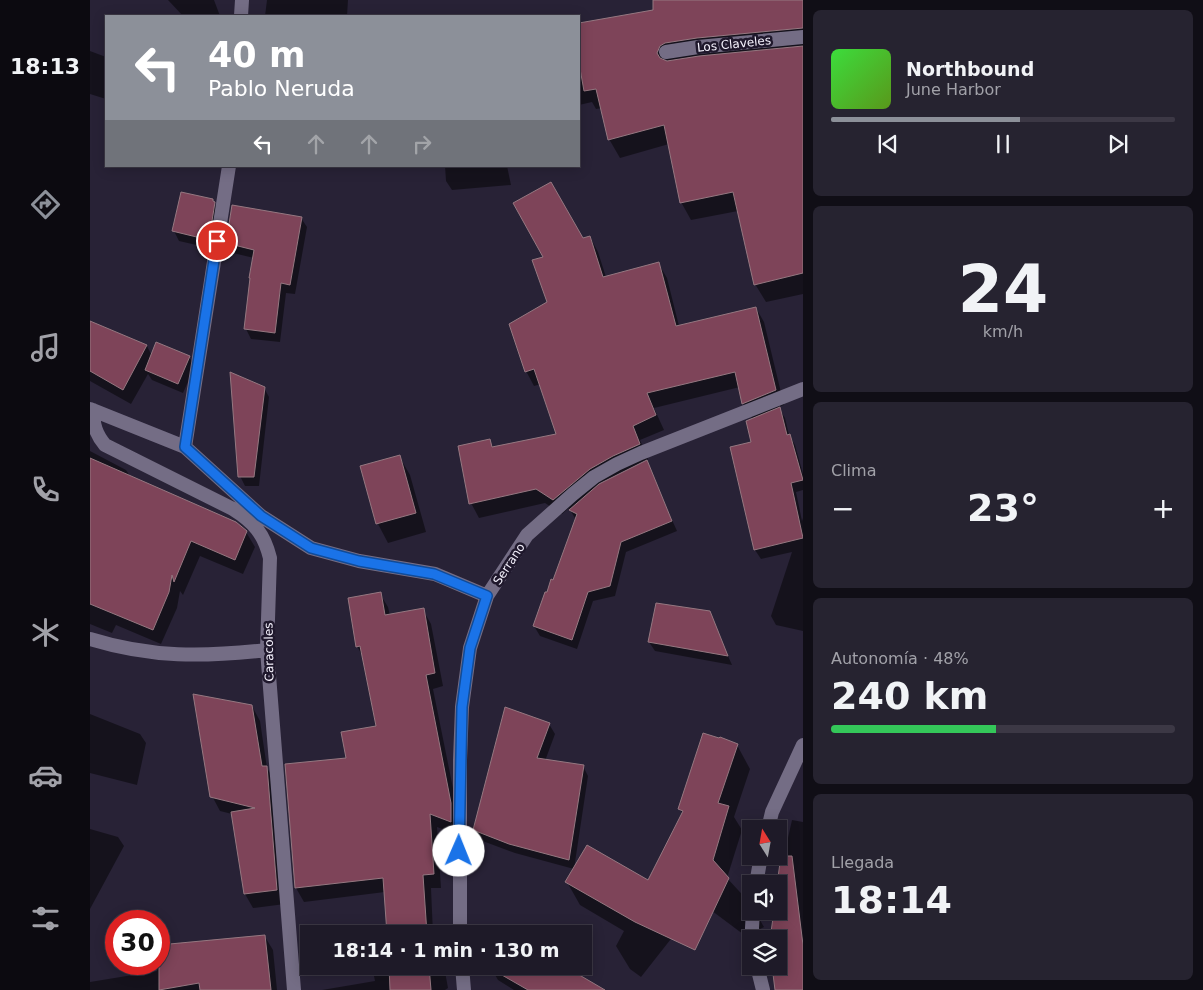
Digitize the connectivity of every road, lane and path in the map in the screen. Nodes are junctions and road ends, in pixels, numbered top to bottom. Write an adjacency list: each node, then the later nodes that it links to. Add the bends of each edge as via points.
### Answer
1 (242, 0): 2 (street)
2 (241, 15)
3 (803, 37): 4 (street, Los Claveles)
4 (666, 52)
5 (229, 167): 8 (street)
6 (803, 389): 9 (street, Serrano, via 641,453 594,477 527,535)
7 (92, 409): 8 (street); 11 (street, Caracoles, via 93,424 105,445 233,509 250,519 261,534 270,558)
8 (185, 447): 9 (street, via 261,516 311,548 359,561 434,574)
9 (487, 596): 14 (street, Serrano, via 470,648 462,707)
10 (90, 639): 11 (street, via 142,652 181,656)
11 (266, 650): 17 (street, Caracoles)
12 (803, 745): 13 (street)
13 (770, 820)
14 (460, 925)
15 (463, 975): 18 (street)
16 (759, 975): 19 (street)
17 (294, 990)
18 (464, 990)
19 (763, 990)

